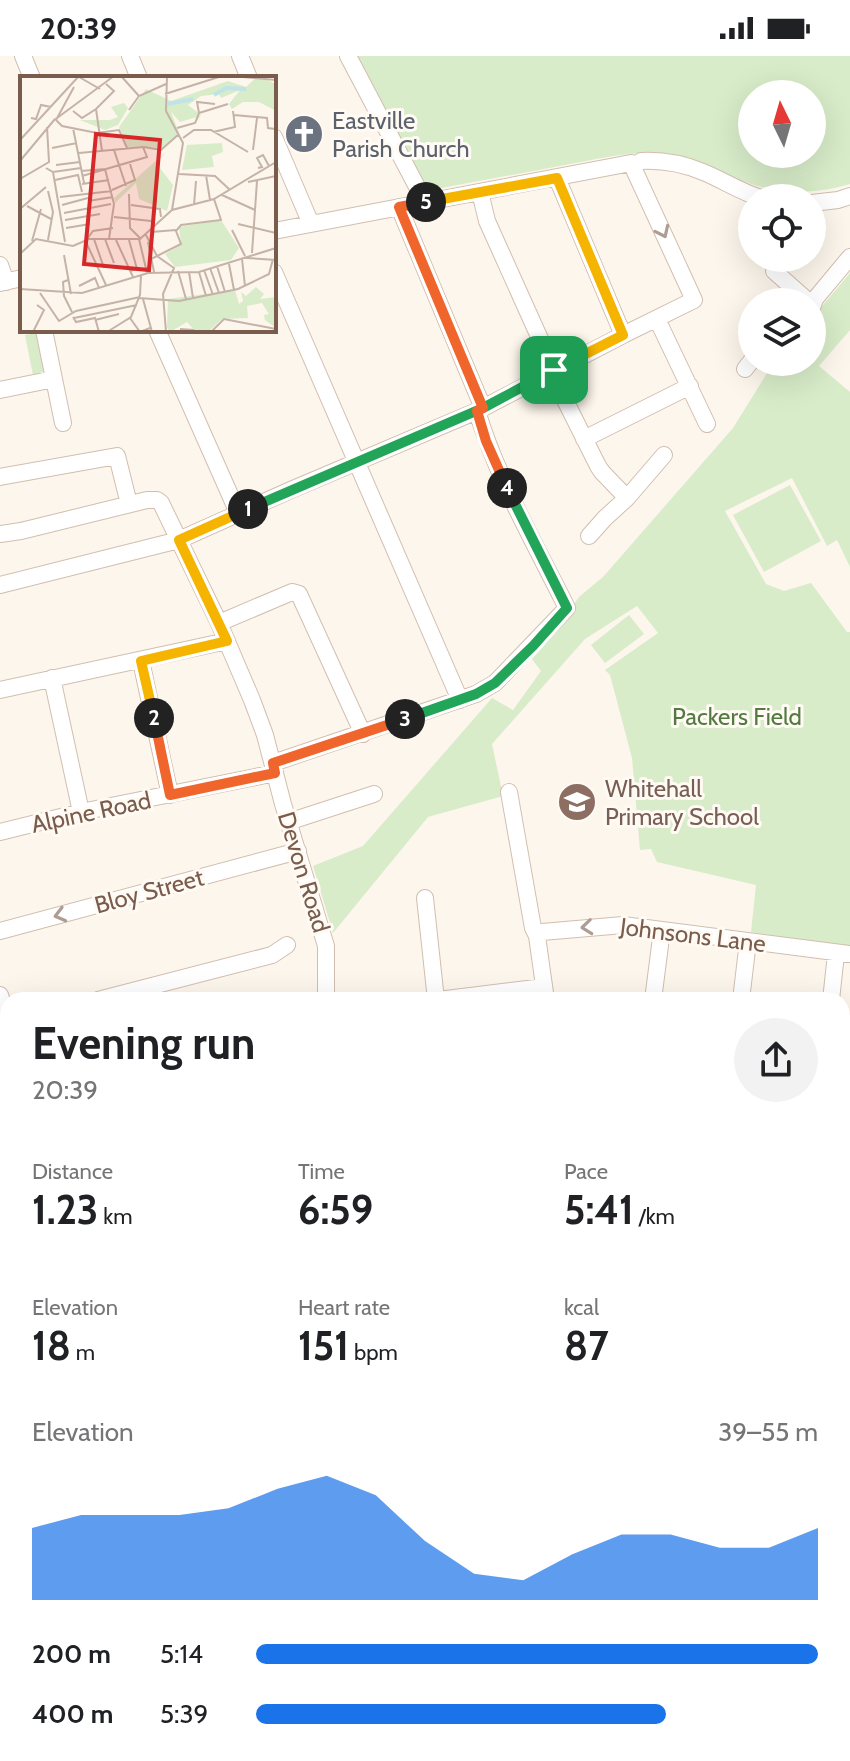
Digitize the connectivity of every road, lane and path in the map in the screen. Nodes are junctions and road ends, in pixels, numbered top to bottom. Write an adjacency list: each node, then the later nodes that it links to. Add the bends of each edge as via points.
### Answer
1 (23, 56): 5 (street)
2 (130, 56): 6 (street)
3 (240, 56): 7 (street)
4 (348, 56): 15 (street)
5 (31, 76)
6 (138, 76)
7 (248, 76)
8 (276, 142): 17 (street)
9 (636, 162): 10 (street); 11 (street, via 676,163); 24 (street, one-way to 24, via 694,300)
10 (557, 178): 12 (street); 27 (street)
11 (738, 190)
12 (480, 192): 15 (street); 28 (street, via 487,221)
13 (850, 196): 14 (street)
14 (826, 201)
15 (425, 202): 16 (street)
16 (399, 207): 17 (street); 32 (street)
17 (311, 224): 18 (street)
18 (276, 231)
19 (850, 257): 23 (street)
20 (775, 272): 22 (street)
21 (276, 277): 37 (street)
22 (793, 288)
23 (824, 288)
24 (657, 319): 27 (street); 30 (street)
25 (44, 332): 29 (street)
26 (158, 332): 41 (street)
27 (623, 335): 28 (street)
28 (552, 371): 32 (street); 35 (street)
29 (54, 379): 31 (street); 33 (street)
30 (690, 386): 34 (street); 35 (street)
31 (0, 390)
32 (480, 410): 37 (street); 51 (street, Alpine Road, via 486,441 504,482 567,608 495,683)
33 (63, 423)
34 (707, 424)
35 (584, 439): 39 (street, via 602,472)
36 (664, 455): 39 (street)
37 (357, 463): 41 (street); 51 (street)
38 (0, 477): 40 (street, via 117,456)
39 (627, 498): 43 (street)
40 (129, 504): 42 (street, Devon Road); 44 (street, Devon Road, via 159,502)
41 (238, 513): 44 (street)
42 (0, 534)
43 (589, 536)
44 (179, 540): 45 (street); 46 (street, Devon Road)
45 (0, 585)
46 (219, 623): 47 (street, Devon Road); 52 (street, via 292,592 299,594)
47 (227, 641): 48 (street); 53 (street, Devon Road)
48 (141, 661): 49 (street); 55 (street)
49 (52, 678): 50 (street); 57 (street)
50 (0, 690)
51 (460, 700): 52 (street, Alpine Road)
52 (363, 734): 53 (street, Alpine Road)
53 (274, 768): 55 (street, Alpine Road); 58 (street, Devon Road)
54 (509, 792): 64 (street)
55 (170, 795): 57 (street, Alpine Road)
56 (364, 795): 58 (street)
57 (81, 812): 59 (street, Alpine Road)
58 (288, 822): 60 (street, Devon Road)
59 (0, 832)
60 (298, 851): 63 (street, Bloy Street, one-way to 63); 69 (street, Devon Road, via 326,946)
61 (425, 898): 70 (street)
62 (662, 930): 64 (street, Johnsons Lane, one-way to 64, via 618,925); 65 (street, Johnsons Lane); 72 (street)
63 (0, 931)
64 (537, 936): 71 (street)
65 (748, 941): 67 (street, Johnsons Lane); 73 (street)
66 (287, 945): 68 (street, via 272,955)
67 (843, 954): 74 (street)
68 (129, 992)
69 (326, 992)
70 (436, 992)
71 (545, 992)
72 (654, 992)
73 (742, 992)
74 (833, 992)

